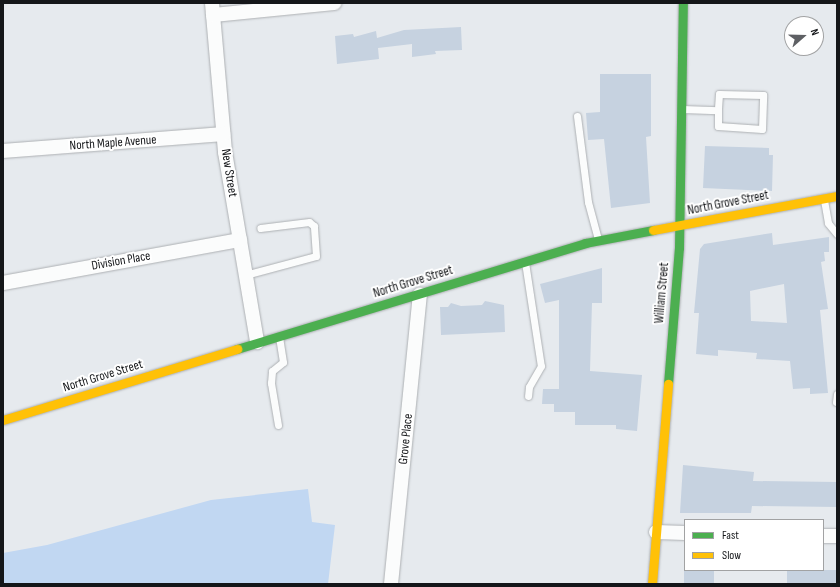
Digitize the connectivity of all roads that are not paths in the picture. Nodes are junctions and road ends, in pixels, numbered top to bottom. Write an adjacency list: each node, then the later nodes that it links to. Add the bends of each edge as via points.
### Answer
1 (334, 3): 3 (street)
2 (683, 3): 4 (main road, William Street)
3 (212, 9): 7 (street, New Street)
4 (681, 109): 5 (lane); 11 (main road, William Street)
5 (718, 110): 5 (lane, via 718,126 762,129 763,95 719,94)
6 (577, 116): 15 (lane, via 588,202)
7 (223, 134): 8 (street, North Maple Avenue); 14 (street, New Street)
8 (3, 151)
9 (837, 196): 10 (main road, North Grove Street)
10 (824, 198): 11 (main road, North Grove Street); 13 (lane, via 828,223)
11 (680, 225): 15 (main road, North Grove Street); 27 (main road, William Street)
12 (260, 228): 17 (lane, via 309,222 314,226 316,256)
13 (837, 234)
14 (240, 240): 17 (street, New Street); 18 (street, Division Place)
15 (598, 240): 16 (main road, North Grove Street)
16 (525, 261): 19 (main road, North Grove Street); 23 (lane, via 541,366 529,387)
17 (245, 274): 21 (street, New Street)
18 (3, 284)
19 (420, 294): 20 (main road, North Grove Street); 31 (street, Grove Place)
20 (279, 336): 21 (main road, North Grove Street); 26 (lane, via 283,362 272,371 271,383)
21 (257, 342): 25 (main road, North Grove Street)
22 (837, 394): 24 (lane)
23 (528, 396)
24 (836, 402)
25 (3, 420)
26 (278, 425)
27 (656, 532): 28 (street); 32 (main road, William Street)
28 (684, 533)
29 (824, 536): 30 (street)
30 (837, 536)
31 (391, 584)
32 (652, 584)

